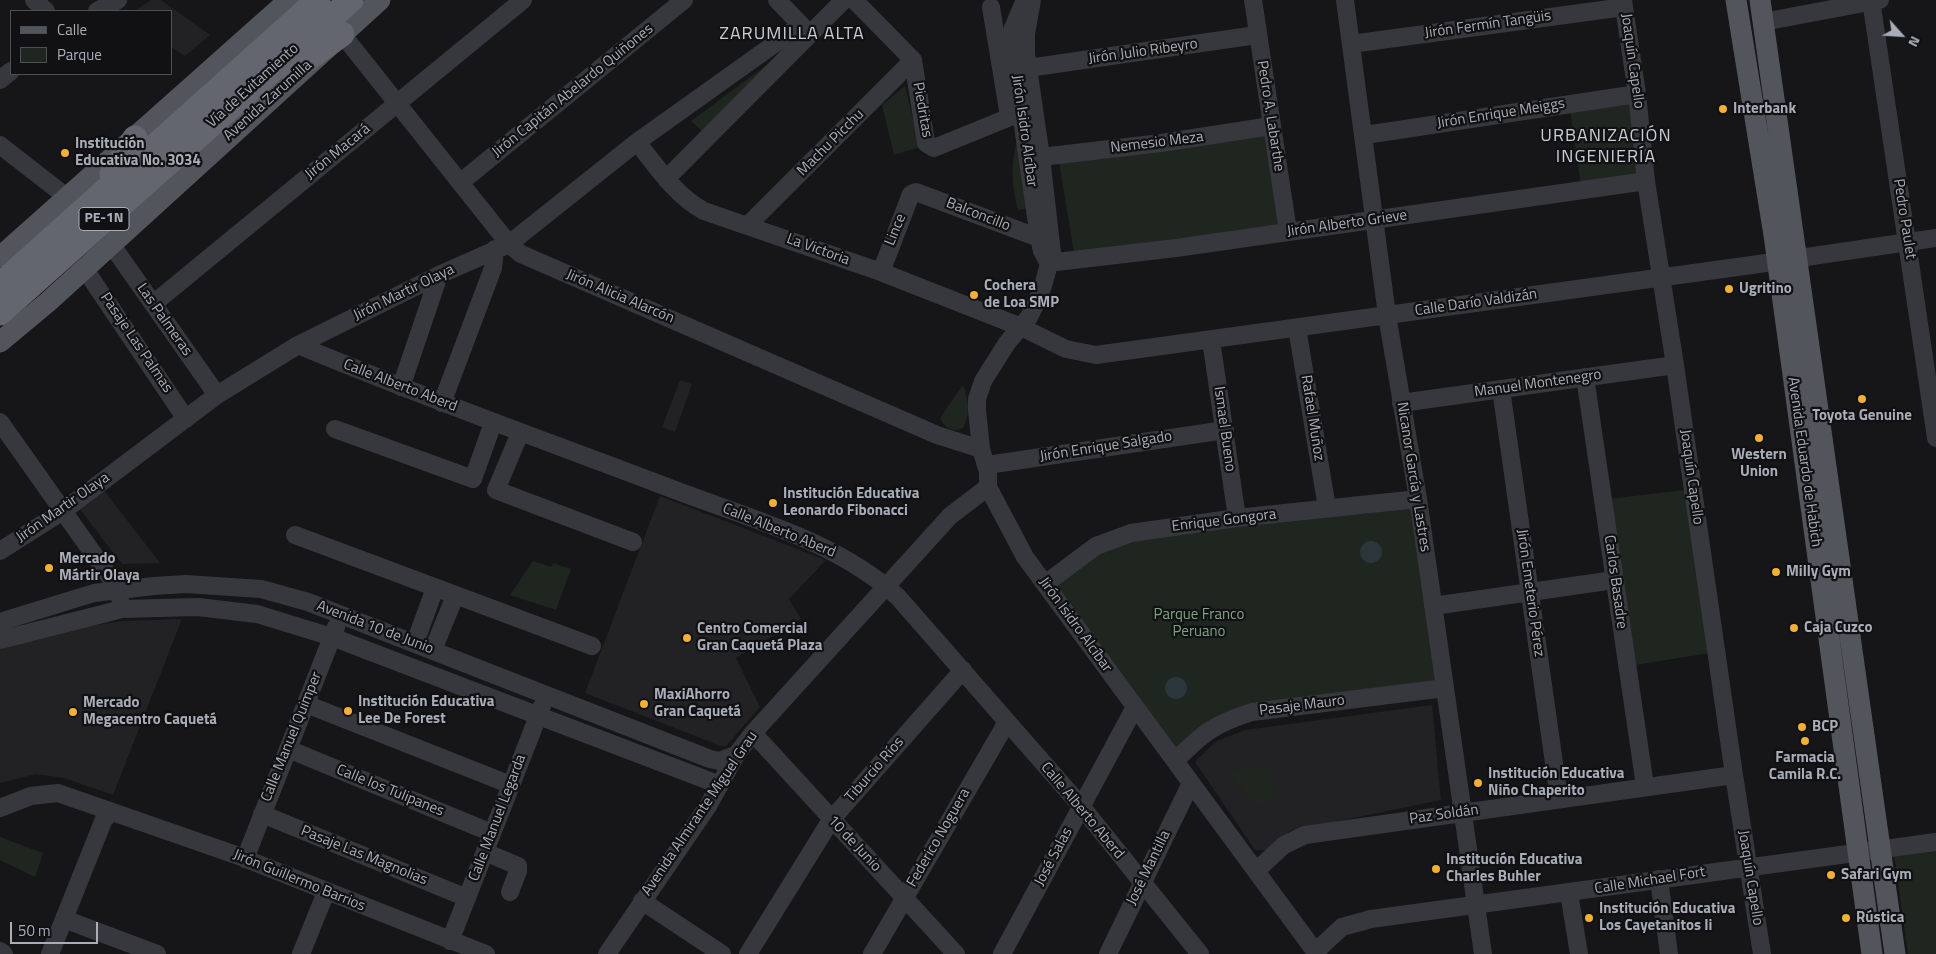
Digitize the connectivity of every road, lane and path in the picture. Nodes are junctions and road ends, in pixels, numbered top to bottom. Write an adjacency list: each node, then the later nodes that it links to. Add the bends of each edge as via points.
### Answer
1 (34, 0): 21 (street)
2 (118, 0): 22 (street)
3 (289, 0): 39 (main road)
4 (318, 0): 48 (highway, Vía de Evitamiento / PE-1N)
5 (351, 0): 36 (highway, Vía de Evitamiento / PE-1N)
6 (380, 0): 25 (main road, Avenida Zarumilla)
7 (523, 0): 34 (street, Jirón Macará)
8 (684, 0): 45 (street, Jirón Capitán Abelardo Quiñones)
9 (777, 0): 24 (street)
10 (844, 0): 24 (street, Jirón Martir Olaya)
11 (854, 0): 29 (street)
12 (1025, 0): 26 (street, Jirón Isidro Alcíbar)
13 (1032, 0): 26 (street, Jirón Isidro Alcíbar)
14 (1252, 0): 27 (street, Pedro A. Labarthe)
15 (1345, 0): 28 (street, Nicanor García y Lastres)
16 (1736, 0): 58 (main road, Avenida Eduardo de Habich)
17 (1760, 0): 23 (main road, Avenida Eduardo de Habich)
18 (1874, 0): 23 (street); 54 (street, Pedro Paulet)
19 (1624, 3): 28 (street, Jirón Fermín Tangüis); 33 (street, Joaquín Capello)
20 (987, 4): 26 (street); 35 (street)
21 (45, 10)
22 (99, 10)
23 (1763, 22): 58 (main road, Avenida Eduardo de Habich)
24 (805, 29): 40 (street, Jirón Martir Olaya); 43 (street, Jirón Martir Olaya)
25 (342, 34): 34 (street, Jirón Alicia Alarcón); 36 (highway, via 249,101); 55 (main road, Avenida Zarumilla)
26 (1019, 34): 30 (street, Jirón Isidro Alcíbar); 35 (street, Jirón Isidro Alcíbar, via 1012,42)
27 (1257, 35): 30 (street, Jirón Julio Ribeyro); 37 (street, Pedro A. Labarthe)
28 (1351, 44): 38 (street, Nicanor García y Lastres)
29 (913, 60): 35 (street, Piedritas, via 929,147 934,148); 50 (street, Machu Picchu)
30 (1028, 68): 42 (street, Jirón Isidro Alcíbar)
31 (10, 72): 32 (street)
32 (0, 80)
33 (1637, 94): 38 (street, Jirón Enrique Meiggs); 44 (street, Joaquín Capello)
34 (397, 103): 45 (street, Jirón Alicia Alarcón); 65 (street, Jirón Macará)
35 (1015, 115): 52 (street, Jirón Isidro Alcíbar)
36 (209, 125): 66 (highway, Vía de Evitamiento / PE-1N)
37 (1272, 126): 42 (street, Nemesio Meza); 51 (street, Pedro A. Labarthe)
38 (1365, 135): 49 (street, Nicanor García y Lastres)
39 (135, 138): 47 (main road); 48 (highway)
40 (636, 142): 43 (street, La Victoria); 56 (street, Jirón Martir Olaya)
41 (0, 146): 47 (street)
42 (1041, 157): 59 (street, Jirón Isidro Alcíbar, via 1052,241)
43 (666, 179): 50 (street, La Victoria, via 699,208)
44 (1646, 181): 49 (street, Jirón Alberto Grieve); 63 (street, Joaquín Capello)
45 (461, 182): 56 (street, Jirón Alicia Alarcón)
46 (916, 192): 52 (street, Balconcillo); 61 (street, Lince, via 911,194)
47 (68, 198): 57 (main road)
48 (98, 198): 64 (highway, Vía de Evitamiento / PE-1N)
49 (1374, 220): 51 (street, Jirón Alberto Grieve); 67 (street, Nicanor García y Lastres)
50 (748, 225): 61 (street, La Victoria)
51 (1288, 231): 59 (street, Jirón Alberto Grieve)
52 (1039, 238): 59 (street, Jirón Isidro Alcíbar)
53 (1936, 238): 54 (street, Calle Darío Valdizán)
54 (1908, 242): 58 (street, Calle Darío Valdizán); 86 (street, Pedro Paulet)
55 (111, 244): 60 (main road, Avenida Zarumilla); 65 (street, Las Palmeras)
56 (502, 246): 62 (street, Jirón Martir Olaya); 78 (street); 87 (street, Jirón Alicia Alarcón, via 928,431)
57 (0, 257)
58 (1788, 260): 63 (street, Calle Darío Valdizán); 140 (main road, Avenida Eduardo de Habich); 142 (main road, Avenida Eduardo de Habich)
59 (1048, 263): 68 (street, Jirón Isidro Alcíbar, via 1039,296)
60 (84, 268): 71 (main road, Avenida Zarumilla); 80 (street, Pasaje Las Palmas)
61 (881, 272): 68 (street, La Victoria)
62 (439, 275): 72 (street, Jirón Martir Olaya); 75 (street)
63 (1662, 278): 67 (street, Calle Darío Valdizán); 73 (street, Joaquín Capello)
64 (0, 285)
65 (153, 304): 77 (street, Las Palmeras)
66 (0, 313)
67 (1387, 315): 69 (street, Calle Darío Valdizán); 79 (street, Nicanor García y Lastres)
68 (1021, 327): 70 (street, Calle Darío Valdizán, via 1066,349 1096,355); 87 (street, Jirón Isidro Alcíbar, via 983,380 977,398)
69 (1297, 328): 70 (street, Calle Darío Valdizán); 91 (street, Rafael Muñoz)
70 (1211, 340): 84 (street, Ismael Bueno)
71 (0, 342)
72 (298, 345): 75 (street, Calle Alberto Aberd); 77 (street, Jirón Martir Olaya)
73 (1675, 365): 74 (street, Manuel Montenegro); 126 (street, Joaquín Capello)
74 (1585, 378): 76 (street, Manuel Montenegro); 97 (street, Carlos Basadre)
75 (401, 387): 78 (street, Calle Alberto Aberd)
76 (1501, 389): 79 (street, Manuel Montenegro); 103 (street, Jirón Emeterio Pérez)
77 (218, 396): 80 (street, Jirón Martir Olaya)
78 (442, 402): 82 (street, Calle Alberto Aberd)
79 (1401, 403): 90 (street, Nicanor García y Lastres)
80 (186, 419): 92 (street, Jirón Martir Olaya)
81 (0, 422): 92 (street)
82 (493, 423): 83 (street, via 473,479); 85 (street, Calle Alberto Aberd)
83 (335, 429)
84 (1225, 430): 88 (street, Jirón Enrique Salgado); 93 (street, Ismael Bueno)
85 (520, 433): 95 (street, via 496,490); 99 (street, Calle Alberto Aberd, via 830,550)
86 (1936, 438)
87 (981, 449): 88 (street, Jirón Isidro Alcíbar)
88 (987, 465): 89 (street, Jirón Isidro Alcíbar)
89 (988, 487): 98 (street, Jirón Isidro Alcíbar); 99 (street, Avenida Almirante Miguel Grau, via 950,516)
90 (1418, 499): 91 (street, Enrique Gongora); 105 (street, Nicanor García y Lastres)
91 (1327, 508): 93 (street, Enrique Gongora)
92 (63, 511): 96 (street, Jirón Martir Olaya); 102 (street)
93 (1237, 518): 98 (street, Enrique Gongora, via 1118,537 1096,546)
94 (295, 535): 100 (street)
95 (633, 542)
96 (0, 551)
97 (1614, 580): 103 (street); 130 (street, Carlos Basadre)
98 (1044, 584): 119 (street, Jirón Isidro Alcíbar)
99 (886, 586): 115 (street, Calle Alberto Aberd); 122 (street, Avenida Almirante Miguel Grau)
100 (434, 588): 104 (street); 112 (street)
101 (261, 589): 102 (street, Avenida 10 de Junio, via 186,584); 107 (street); 108 (street, Avenida 10 de Junio)
102 (119, 590): 106 (street); 109 (street, Avenida 10 de Junio, via 94,593)
103 (1530, 592): 105 (street); 131 (street, Jirón Emeterio Pérez)
104 (455, 596): 113 (street); 114 (street)
105 (1434, 606): 116 (street, Nicanor García y Lastres)
106 (122, 609): 107 (street, Avenida 10 de Junio, via 198,607); 111 (street, Avenida 10 de Junio)
107 (257, 614): 110 (street, Avenida 10 de Junio)
108 (341, 615): 110 (street, Calle Manuel Quimper); 112 (street, Avenida 10 de Junio)
109 (0, 622)
110 (332, 637): 118 (street, Calle Manuel Quimper); 120 (street, Avenida 10 de Junio)
111 (0, 640)
112 (415, 643): 114 (street, Avenida 10 de Junio)
113 (592, 646)
114 (433, 650): 117 (street, Avenida 10 de Junio)
115 (963, 670): 121 (street, Calle Alberto Aberd); 137 (street, Tiburcio Ríos)
116 (1445, 688): 125 (street, Pasaje Mauro, via 1252,712 1222,721 1198,737); 134 (street, Nicanor García y Lastres)
117 (546, 695): 120 (street, Calle Manuel Legarda); 124 (street, Avenida 10 de Junio, via 710,760 719,761)
118 (306, 704): 123 (street, Calle Manuel Quimper); 128 (street)
119 (1135, 707): 125 (street, Jirón Isidro Alcíbar); 132 (street, José Salas)
120 (538, 716): 128 (street, Calle Manuel Legarda); 129 (street, Avenida 10 de Junio)
121 (1007, 722): 132 (street, Calle Alberto Aberd); 152 (street, Federico Noguera)
122 (753, 733): 124 (street, Avenida Almirante Miguel Grau); 137 (street, 10 de Junio)
123 (288, 749): 136 (street, Calle Manuel Quimper); 138 (street, Calle los Tulipanes)
124 (736, 755): 129 (street, Avenida Almirante Miguel Grau)
125 (1174, 760): 127 (street, Jirón Isidro Alcíbar)
126 (1734, 775): 130 (street, Paz Soldán); 144 (street, Joaquín Capello)
127 (1191, 783): 145 (street, Jirón Isidro Alcíbar); 147 (street, José Mantilla)
128 (511, 785): 138 (street, Calle Manuel Legarda)
129 (720, 785): 153 (street, Avenida Almirante Miguel Grau)
130 (1644, 786): 131 (street, Paz Soldán)
131 (1559, 798): 134 (street, Paz Soldán)
132 (1080, 806): 147 (street, Calle Alberto Aberd); 169 (street, José Salas)
133 (0, 808): 135 (street, Jirón Guillermo Barrios, via 31,796 58,794)
134 (1464, 812): 145 (street, Paz Soldán, via 1306,835 1284,845); 154 (street, Nicanor García y Lastres)
135 (111, 813): 143 (street, Jirón Guillermo Barrios); 155 (street, via 104,818)
136 (262, 814): 143 (street, Calle Manuel Quimper); 151 (street, Pasaje Las Magnolias)
137 (831, 820): 152 (street, 10 de Junio); 166 (street, Tiburcio Ríos)
138 (492, 833): 141 (street, Calle Manuel Legarda)
139 (1936, 842): 140 (street, Calle Michael Fort)
140 (1880, 850): 142 (street, Calle Michael Fort); 177 (main road, Avenida Eduardo de Habich)
141 (485, 852): 149 (street, via 518,866); 151 (street, Calle Manuel Legarda)
142 (1857, 854): 144 (street, Calle Michael Fort); 176 (main road, Avenida Eduardo de Habich)
143 (245, 859): 148 (street, Jirón Guillermo Barrios)
144 (1749, 866): 146 (street, Calle Michael Fort); 175 (street, Joaquín Capello)
145 (1256, 871): 158 (street, Jirón Isidro Alcíbar)
146 (1659, 880): 150 (street, Calle Michael Fort); 174 (street)
147 (1141, 884): 170 (street, José Mantilla); 171 (street, Calle Alberto Aberd)
148 (326, 892): 156 (street, Jirón Guillermo Barrios); 162 (street)
149 (510, 892)
150 (1569, 893): 154 (street, Calle Michael Fort); 173 (street)
151 (467, 898): 156 (street, Calle Manuel Legarda)
152 (904, 898): 167 (street, Federico Noguera); 168 (street, 10 de Junio)
153 (642, 901): 164 (street, Avenida Almirante Miguel Grau); 165 (street)
154 (1475, 904): 158 (street, Calle Michael Fort, via 1354,922 1342,927); 172 (street, Nicanor García y Lastres)
155 (64, 919): 160 (street); 161 (street)
156 (450, 941): 163 (street, Jirón Guillermo Barrios)
157 (0, 951): 159 (street)
158 (1316, 953)
159 (4, 954)
160 (50, 954)
161 (157, 954)
162 (301, 954)
163 (486, 954)
164 (607, 954)
165 (722, 954)
166 (748, 954)
167 (872, 954)
168 (956, 954)
169 (1002, 954)
170 (1108, 954)
171 (1200, 954)
172 (1483, 954)
173 (1579, 954)
174 (1669, 954)
175 (1762, 954)
176 (1872, 954)
177 (1895, 954)

